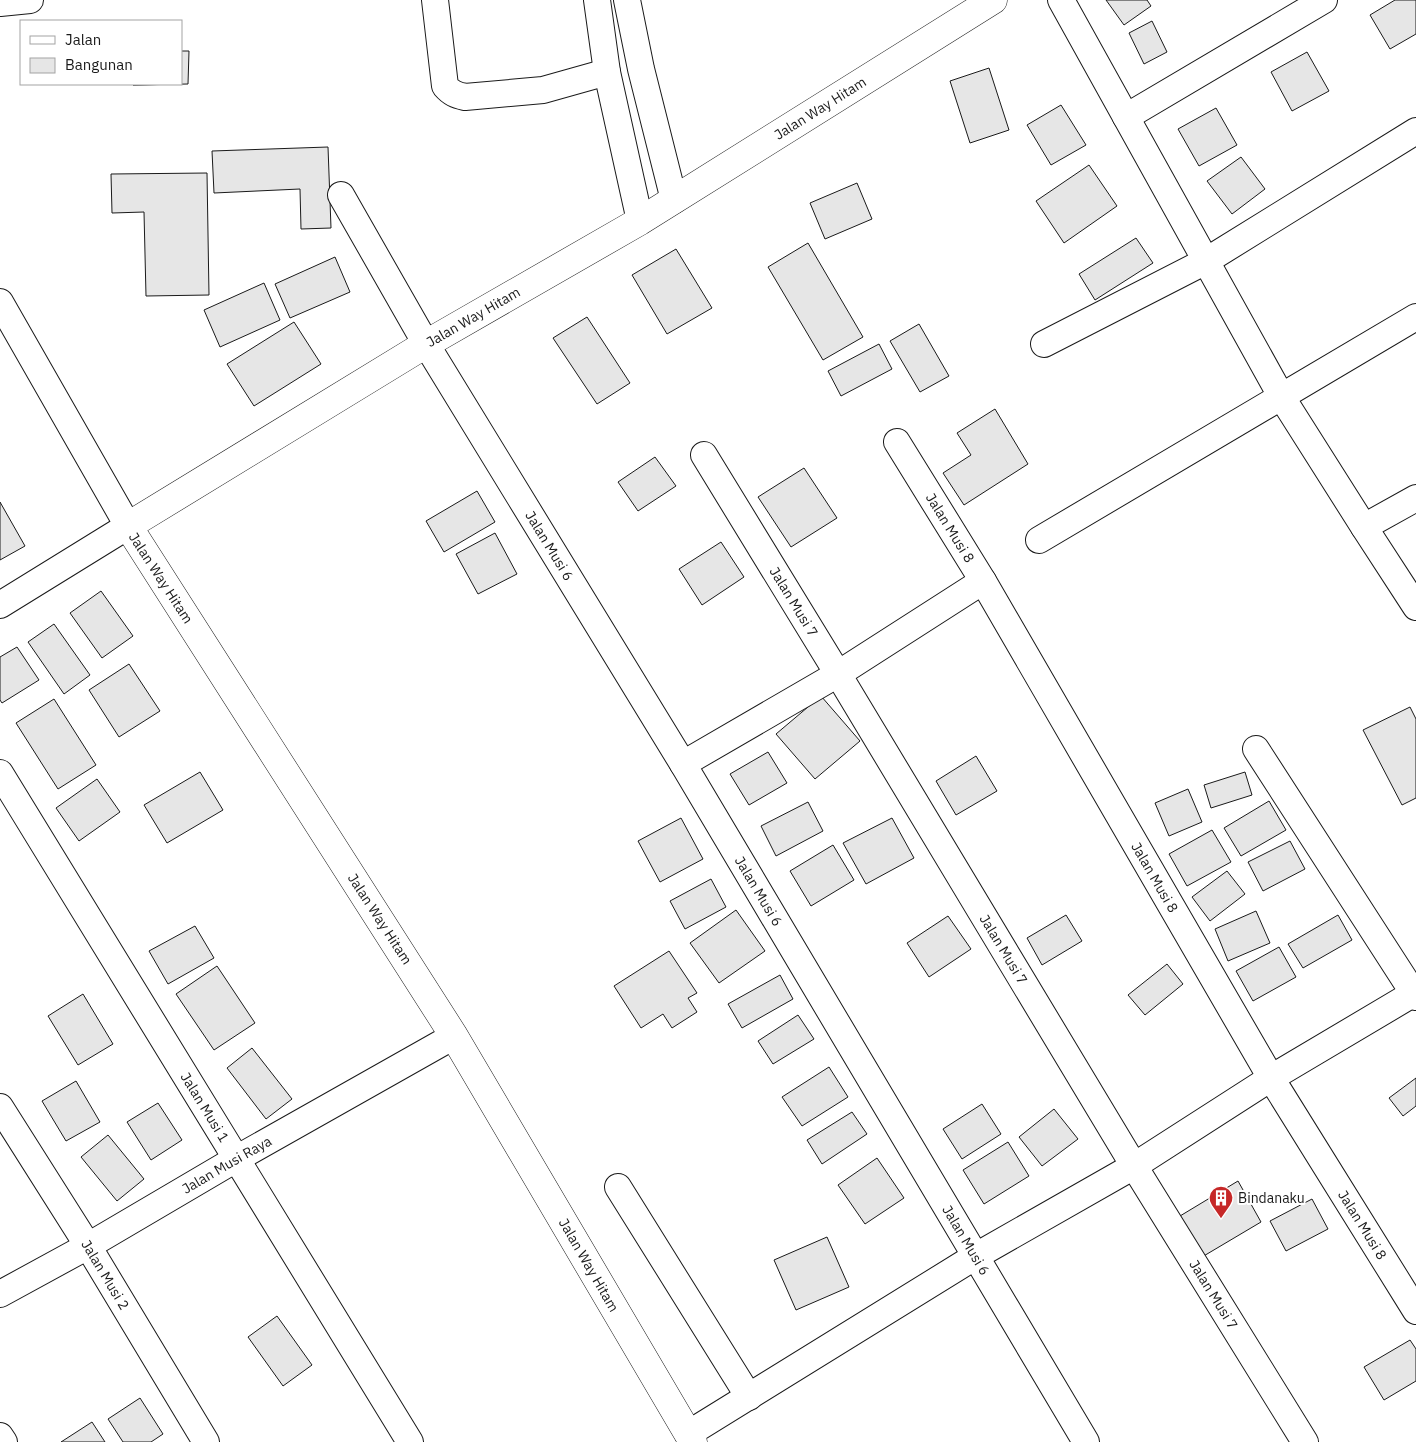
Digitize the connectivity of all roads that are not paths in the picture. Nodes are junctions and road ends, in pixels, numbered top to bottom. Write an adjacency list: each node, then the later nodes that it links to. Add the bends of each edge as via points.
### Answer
1 (30, 0): 8 (street)
2 (435, 0): 9 (street, via 445,86 458,96 543,90)
3 (597, 0): 9 (street)
4 (627, 0): 13 (street)
5 (994, 0): 13 (street, Jalan Way Hitam)
6 (1061, 0): 10 (street)
7 (1324, 0): 10 (street)
8 (0, 3)
9 (607, 72): 14 (street)
10 (1126, 117): 15 (street)
11 (1416, 131): 15 (street)
12 (341, 195): 18 (street, Jalan Musi 6)
13 (674, 200): 14 (street, Jalan Way Hitam)
14 (640, 221): 18 (street, Jalan Way Hitam)
15 (1206, 261): 19 (street); 20 (street)
16 (0, 302): 24 (street)
17 (1416, 317): 20 (street)
18 (426, 344): 24 (street, Jalan Way Hitam); 32 (street, Jalan Musi 6)
19 (1044, 344)
20 (1282, 396): 25 (street); 26 (street)
21 (897, 442): 27 (street, Jalan Musi 8)
22 (704, 455): 30 (street, Jalan Musi 7)
23 (1416, 498): 25 (street)
24 (128, 526): 28 (street); 35 (street, Jalan Way Hitam)
25 (1364, 527): 29 (street)
26 (1039, 540)
27 (983, 581): 30 (street); 36 (street, Jalan Musi 8)
28 (0, 605)
29 (1416, 607)
30 (838, 674): 32 (street); 39 (street, Jalan Musi 7)
31 (1256, 749): 34 (street)
32 (683, 764): 42 (street, Jalan Musi 6)
33 (0, 773): 38 (street, Jalan Musi 1)
34 (1415, 994): 36 (street)
35 (454, 1036): 38 (street, Jalan Musi Raya); 47 (street, Jalan Way Hitam)
36 (1271, 1078): 39 (street); 44 (street, Jalan Musi 8)
37 (0, 1108): 41 (street, Jalan Musi 2)
38 (236, 1159): 41 (street, Jalan Musi Raya); 50 (street, Jalan Musi 1)
39 (1134, 1166): 42 (street); 52 (street, Jalan Musi 7)
40 (618, 1187): 45 (street)
41 (88, 1246): 43 (street, Jalan Musi Raya); 49 (street, Jalan Musi 2)
42 (976, 1256): 45 (street); 51 (street, Jalan Musi 6)
43 (0, 1294)
44 (1416, 1311)
45 (748, 1397): 47 (street)
46 (0, 1436): 48 (street)
47 (690, 1438)
48 (4, 1442)
49 (206, 1442)
50 (410, 1442)
51 (1086, 1442)
52 (1304, 1442)

